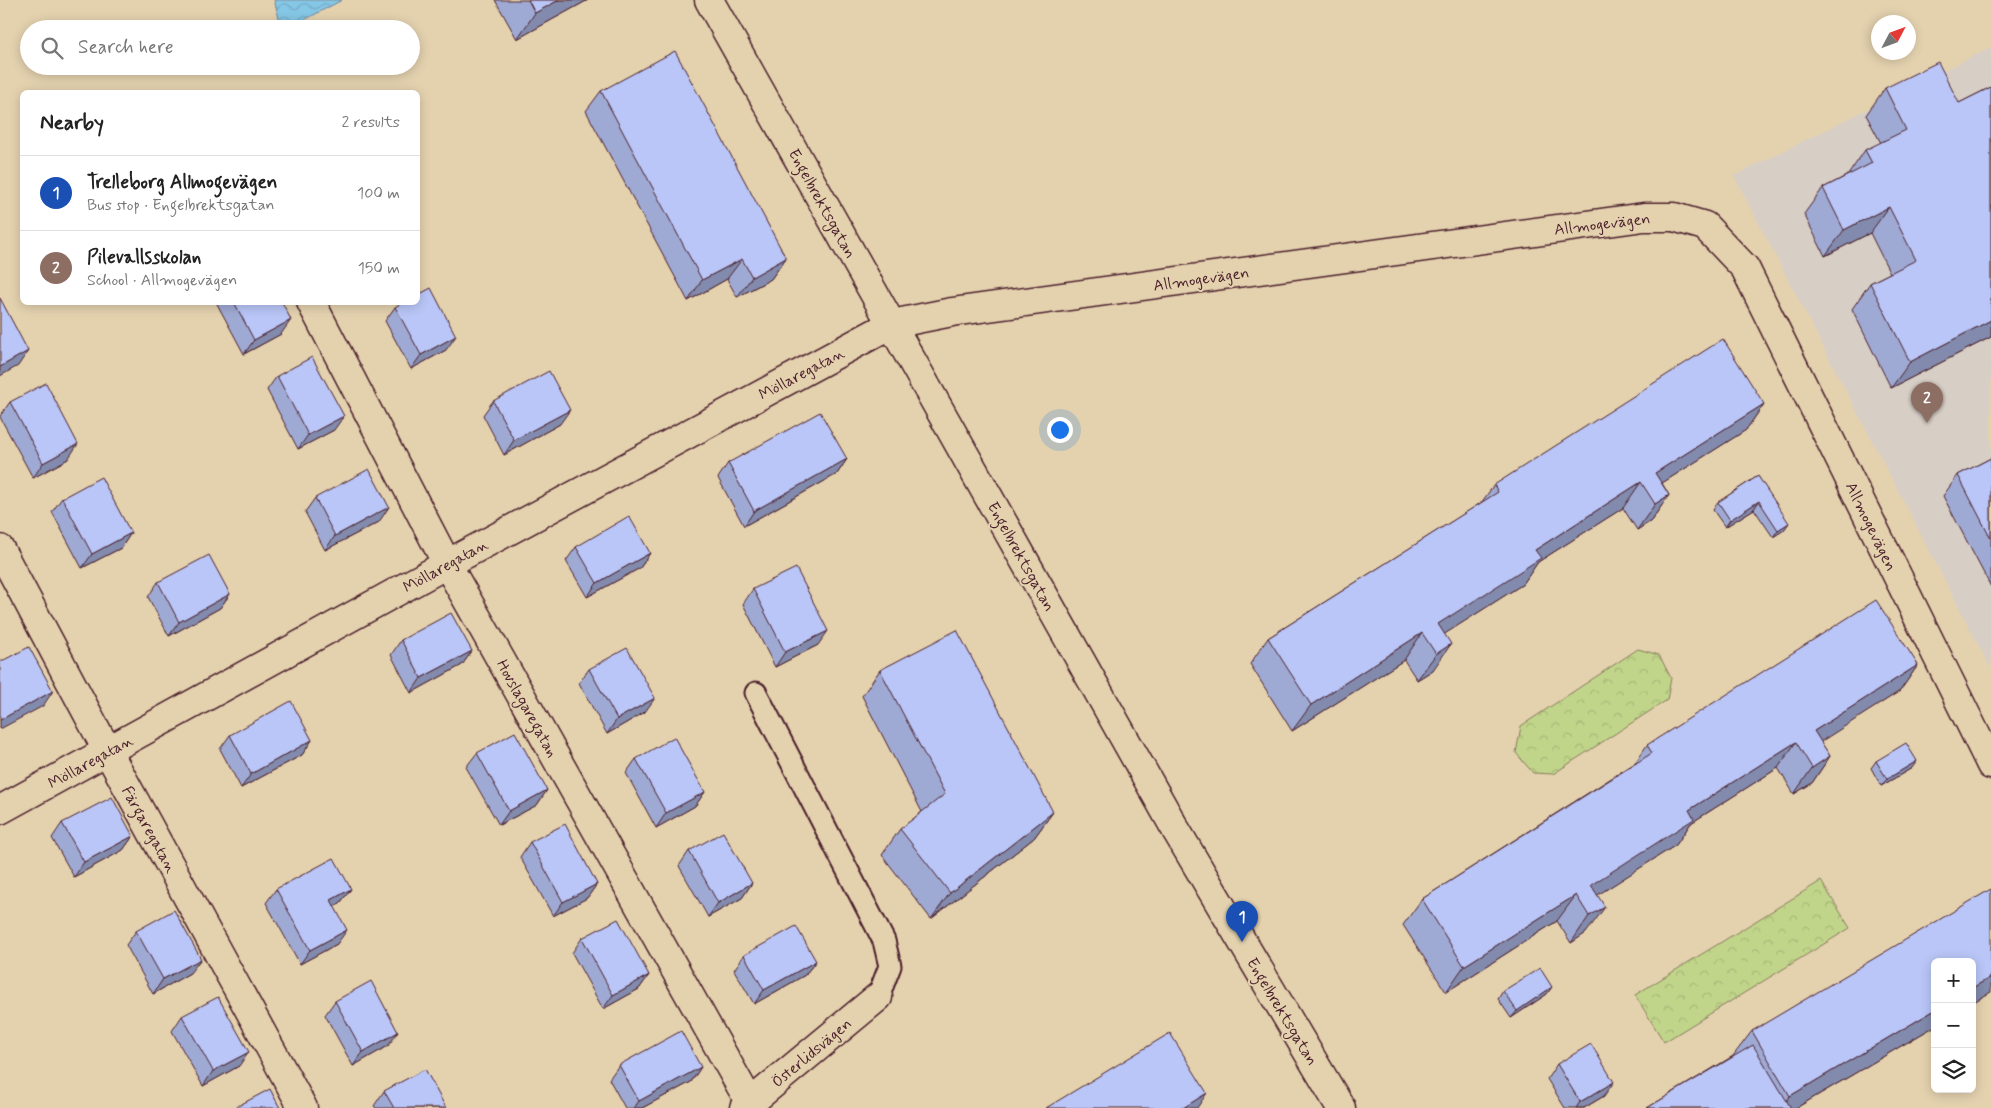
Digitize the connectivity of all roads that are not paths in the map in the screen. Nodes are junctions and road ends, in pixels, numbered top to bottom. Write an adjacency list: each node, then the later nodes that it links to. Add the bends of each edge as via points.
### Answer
1 (709, 0): 3 (street, Engelbrektsgatan)
2 (313, 305): 5 (street, Hovslagaregatan)
3 (892, 324): 5 (street, Möllaregatan); 8 (street, Allmogevägen, via 952,312 1644,216 1674,216 1705,226 1745,268); 13 (street, Engelbrektsgatan, via 1176,830)
4 (0, 549): 7 (street, Färgaregatan)
5 (447, 564): 7 (street, Möllaregatan); 11 (street, Hovslagaregatan)
6 (756, 694): 10 (lane, via 884,941 890,966)
7 (108, 752): 9 (street, Möllaregatan); 12 (street, Färgaregatan)
8 (1991, 765)
9 (0, 810)
10 (878, 997): 11 (street, Österlidsvägen)
11 (749, 1106)
12 (303, 1108)
13 (1341, 1108)

